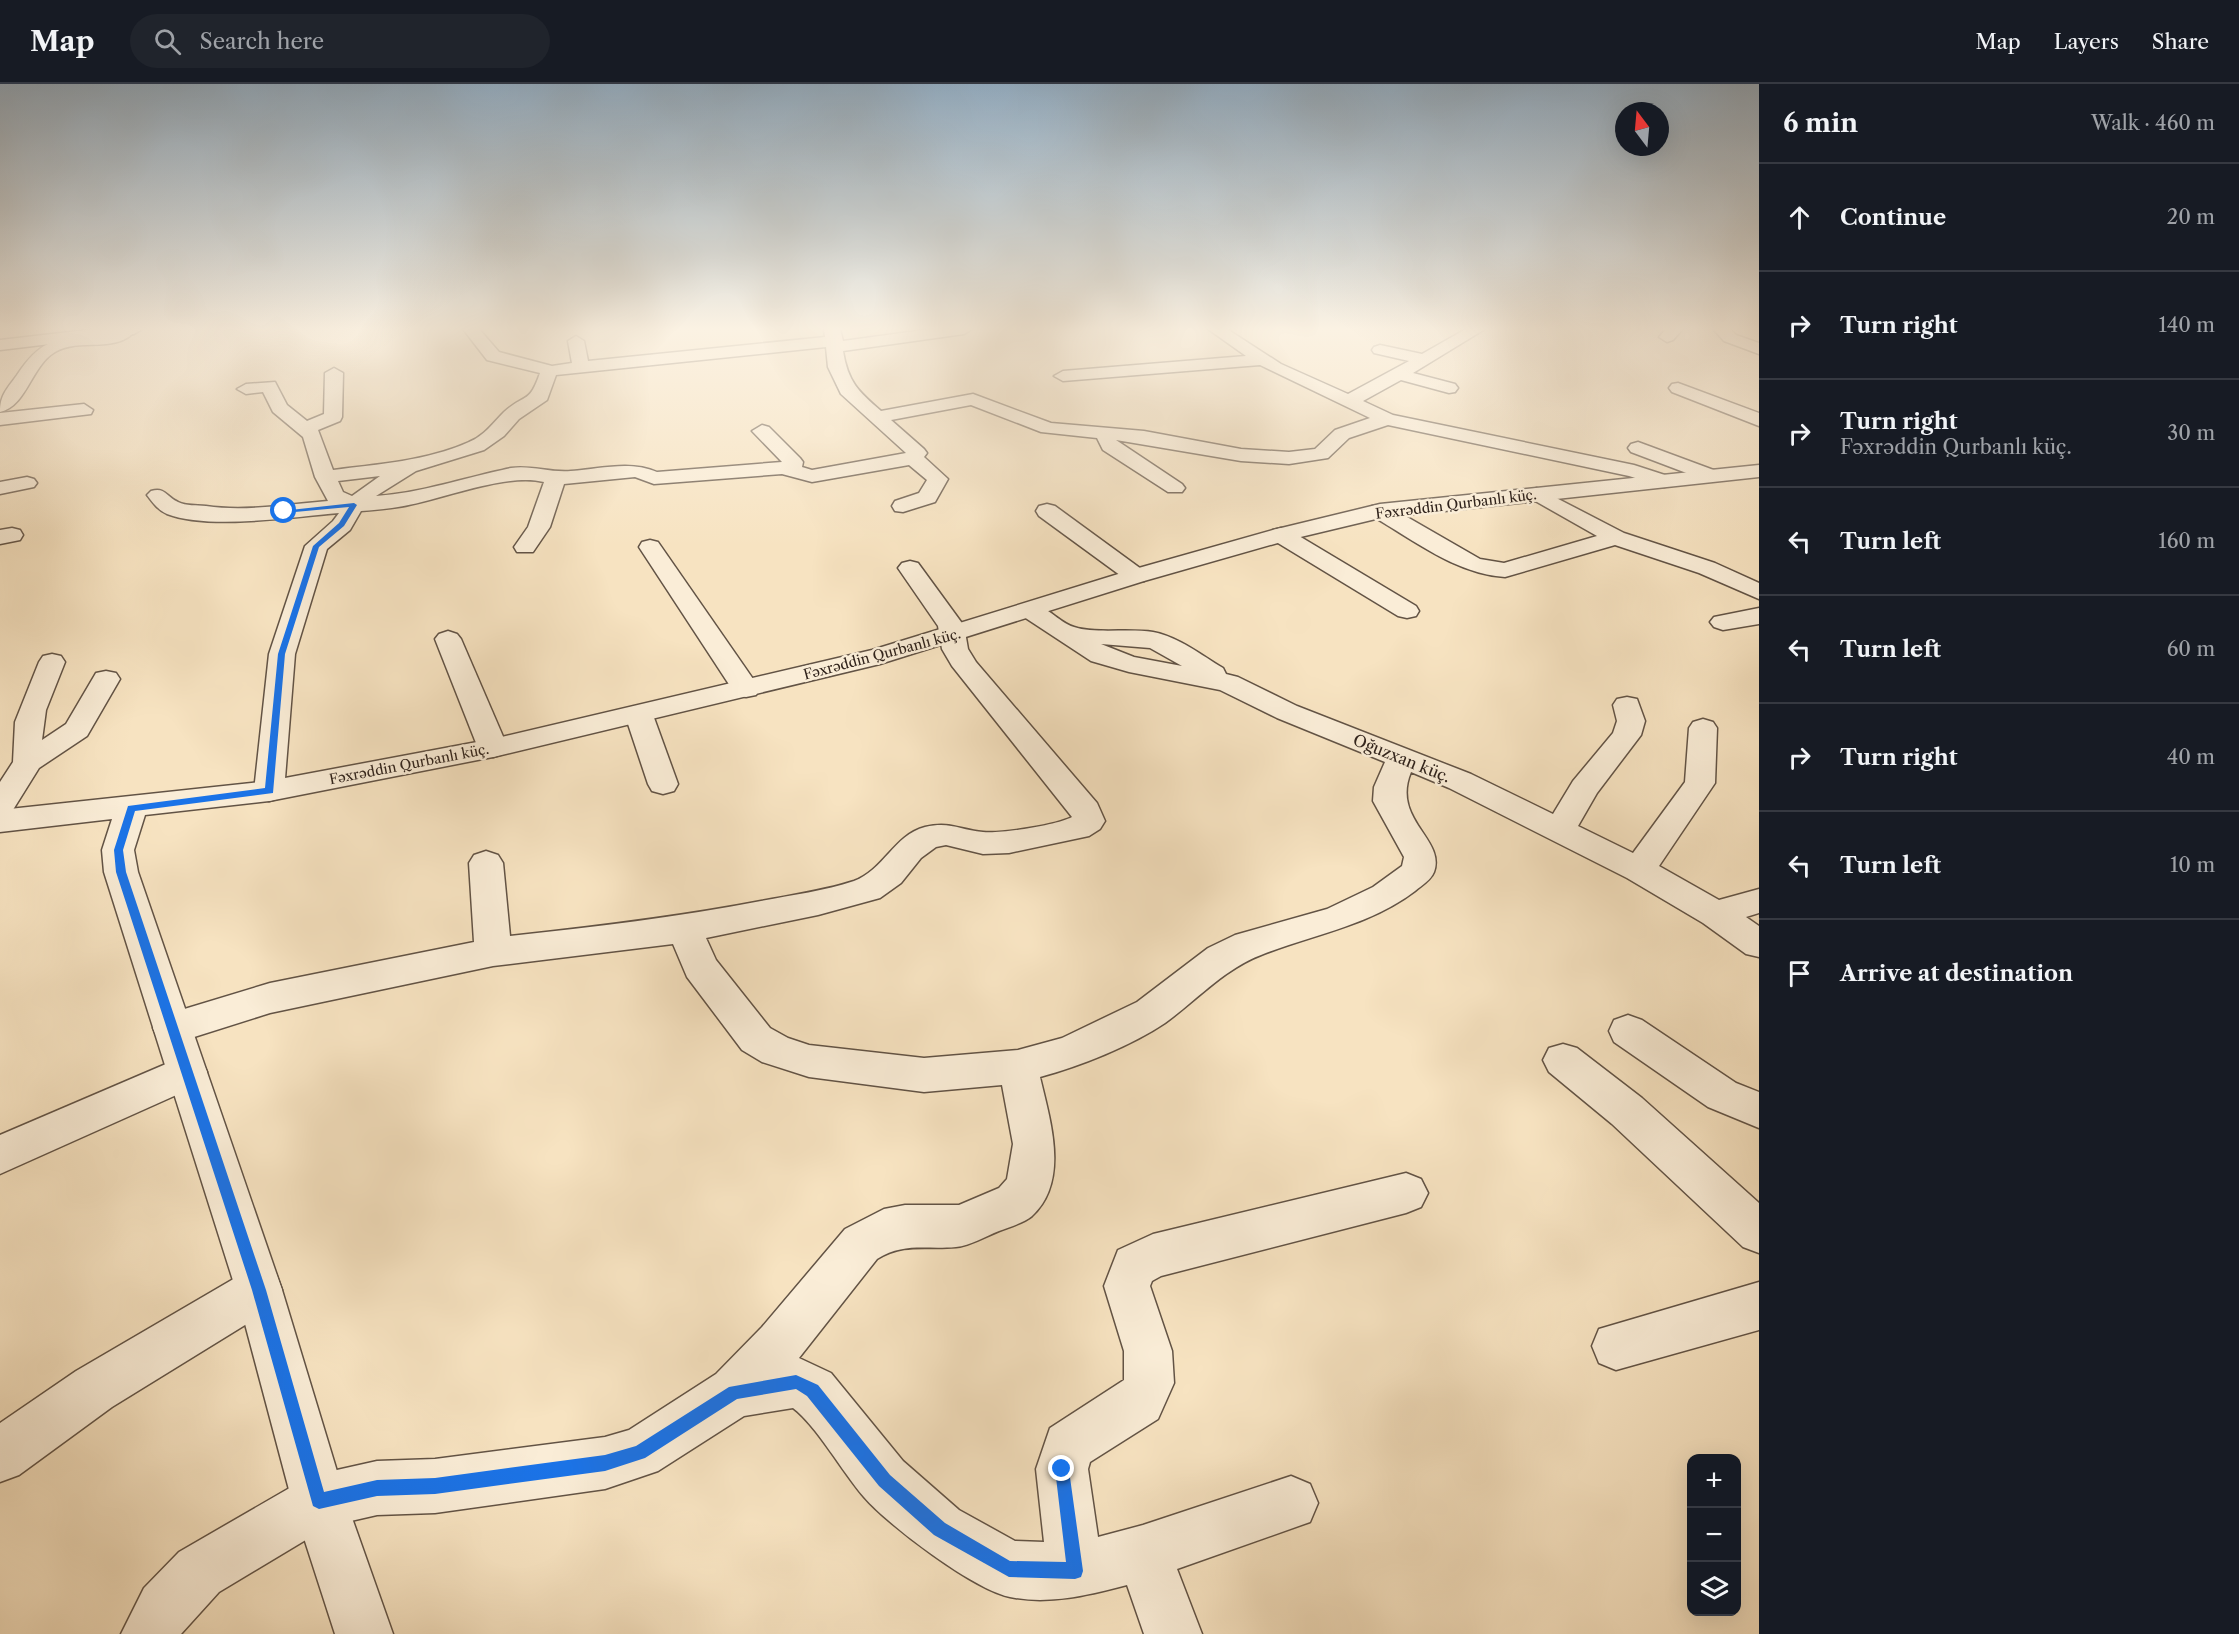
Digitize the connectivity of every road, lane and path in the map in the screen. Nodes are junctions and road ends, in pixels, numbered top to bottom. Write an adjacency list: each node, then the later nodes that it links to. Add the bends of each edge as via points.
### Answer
1 (276, 401): 14 (street, via 279,408)
2 (333, 401): 14 (street, via 333,417)
3 (532, 401): 19 (street, via 477,446)
4 (858, 401): 10 (street)
5 (960, 401): 10 (street)
6 (979, 401): 16 (street, via 1041,426)
7 (1712, 401): 13 (street)
8 (1346, 402): 12 (street)
9 (84, 410): 11 (street)
10 (876, 417): 18 (street, via 917,453)
11 (0, 418)
12 (1387, 419): 16 (street, via 1342,434 1320,454 1290,458); 25 (street, via 1634,471)
13 (1759, 420)
14 (307, 428): 23 (street)
15 (762, 431): 20 (street, via 789,456 793,462)
16 (1107, 434): 28 (street, via 1110,446)
17 (1638, 448): 22 (street)
18 (913, 459): 20 (street, via 812,476); 32 (street, via 938,479 927,497)
19 (409, 467): 23 (street); 31 (street)
20 (791, 469): 24 (street, via 654,478 632,471)
21 (1759, 471): 22 (street, Fəxrəddin Qurbanlı küç.)
22 (1712, 476): 25 (street, Fəxrəddin Qurbanlı küç.)
23 (325, 477): 31 (street, via 335,496)
24 (555, 479): 31 (street, via 514,474 421,497); 37 (street, via 539,527)
25 (1664, 481): 29 (street, Fəxrəddin Qurbanlı küç.)
26 (27, 483): 27 (street)
27 (0, 488)
28 (1175, 488)
29 (1537, 494): 34 (street, Fəxrəddin Qurbanlı küç.); 36 (street)
30 (158, 495): 31 (street, via 175,509 221,515)
31 (354, 505): 60 (street, via 342,525 316,546 282,654)
32 (903, 506)
33 (1047, 511): 42 (street)
34 (1380, 511): 35 (street, Fəxrəddin Qurbanlı küç.); 36 (street, via 1472,564 1489,569 1505,570)
35 (1281, 535): 42 (street, Fəxrəddin Qurbanlı küç.); 45 (street)
36 (1616, 538): 40 (street)
37 (525, 547)
38 (650, 547): 52 (street)
39 (1722, 548): 40 (street)
40 (1681, 558): 43 (street)
41 (910, 568): 48 (street, via 946,617)
42 (1136, 576): 44 (street, Fəxrəddin Qurbanlı küç.)
43 (1759, 592)
44 (1030, 610): 48 (street, Fəxrəddin Qurbanlı küç.); 57 (street, Oğuzxan küç., via 1100,655 1228,683 1287,712)
45 (1407, 611)
46 (1759, 616): 47 (street)
47 (1723, 622)
48 (953, 635): 52 (street, Fəxrəddin Qurbanlı küç.); 69 (street, via 955,649 965,666 1086,810 1089,821 1078,828 1009,842 983,843 945,834 926,838 868,890)
49 (448, 639): 56 (street)
50 (52, 662): 58 (street, via 28,720)
51 (106, 679): 58 (street, via 77,730)
52 (746, 689): 54 (street, Fəxrəddin Qurbanlı küç.)
53 (1627, 705): 64 (street, via 1631,721 1627,735 1584,788)
54 (639, 715): 56 (street, Fəxrəddin Qurbanlı küç.); 59 (street)
55 (1703, 728): 66 (street, via 1700,783)
56 (493, 748): 60 (street, Fəxrəddin Qurbanlı küç.)
57 (1402, 758): 64 (street, Oğuzxan küç.); 75 (street, via 1389,787 1389,801 1420,857 1418,871 1385,896 1338,918 1248,945 1221,958 1150,1013 1071,1052)
58 (28, 762): 61 (street)
59 (663, 784)
60 (270, 791): 62 (street, Fəxrəddin Qurbanlı küç.)
61 (0, 806)
62 (131, 808): 63 (street, Fəxrəddin Qurbanlı küç.); 72 (street, via 118,850 121,872)
63 (0, 821)
64 (1560, 829): 66 (street, Oğuzxan küç.)
65 (486, 863): 71 (street)
66 (1639, 870): 68 (street, Oğuzxan küç.)
67 (1759, 901): 68 (street)
68 (1715, 914): 70 (street, Oğuzxan küç.)
69 (685, 929): 71 (street); 75 (street, via 700,968 724,1001 756,1039 776,1052 808,1061 924,1075)
70 (1759, 944)
71 (494, 952): 72 (street, via 270,998)
72 (172, 1028): 76 (street)
73 (1628, 1031): 77 (street, via 1722,1095)
74 (1563, 1060): 80 (street, via 1627,1111)
75 (1018, 1067): 84 (street, via 1034,1144 1028,1188 1015,1203 958,1226 884,1230 861,1244)
76 (187, 1072): 78 (street); 81 (street)
77 (1759, 1110)
78 (0, 1155)
79 (1406, 1193): 89 (street, via 1153,1256 1134,1266 1127,1286 1148,1351 1149,1383 1140,1401 1068,1446 1062,1469)
80 (1759, 1232)
81 (259, 1290): 85 (street, via 79,1397); 86 (street)
82 (1759, 1306): 83 (street)
83 (1616, 1346)
84 (734, 1392): 86 (street, via 640,1453 605,1463 435,1486 377,1488); 89 (street, via 796,1382 813,1390 884,1480 940,1529 1009,1569)
85 (0, 1456)
86 (319, 1501): 90 (street, via 198,1572 164,1608); 91 (street)
87 (1291, 1503): 88 (street)
88 (1143, 1553): 89 (street); 92 (street)
89 (1075, 1571)
90 (150, 1634)
91 (364, 1634)
92 (1173, 1634)

